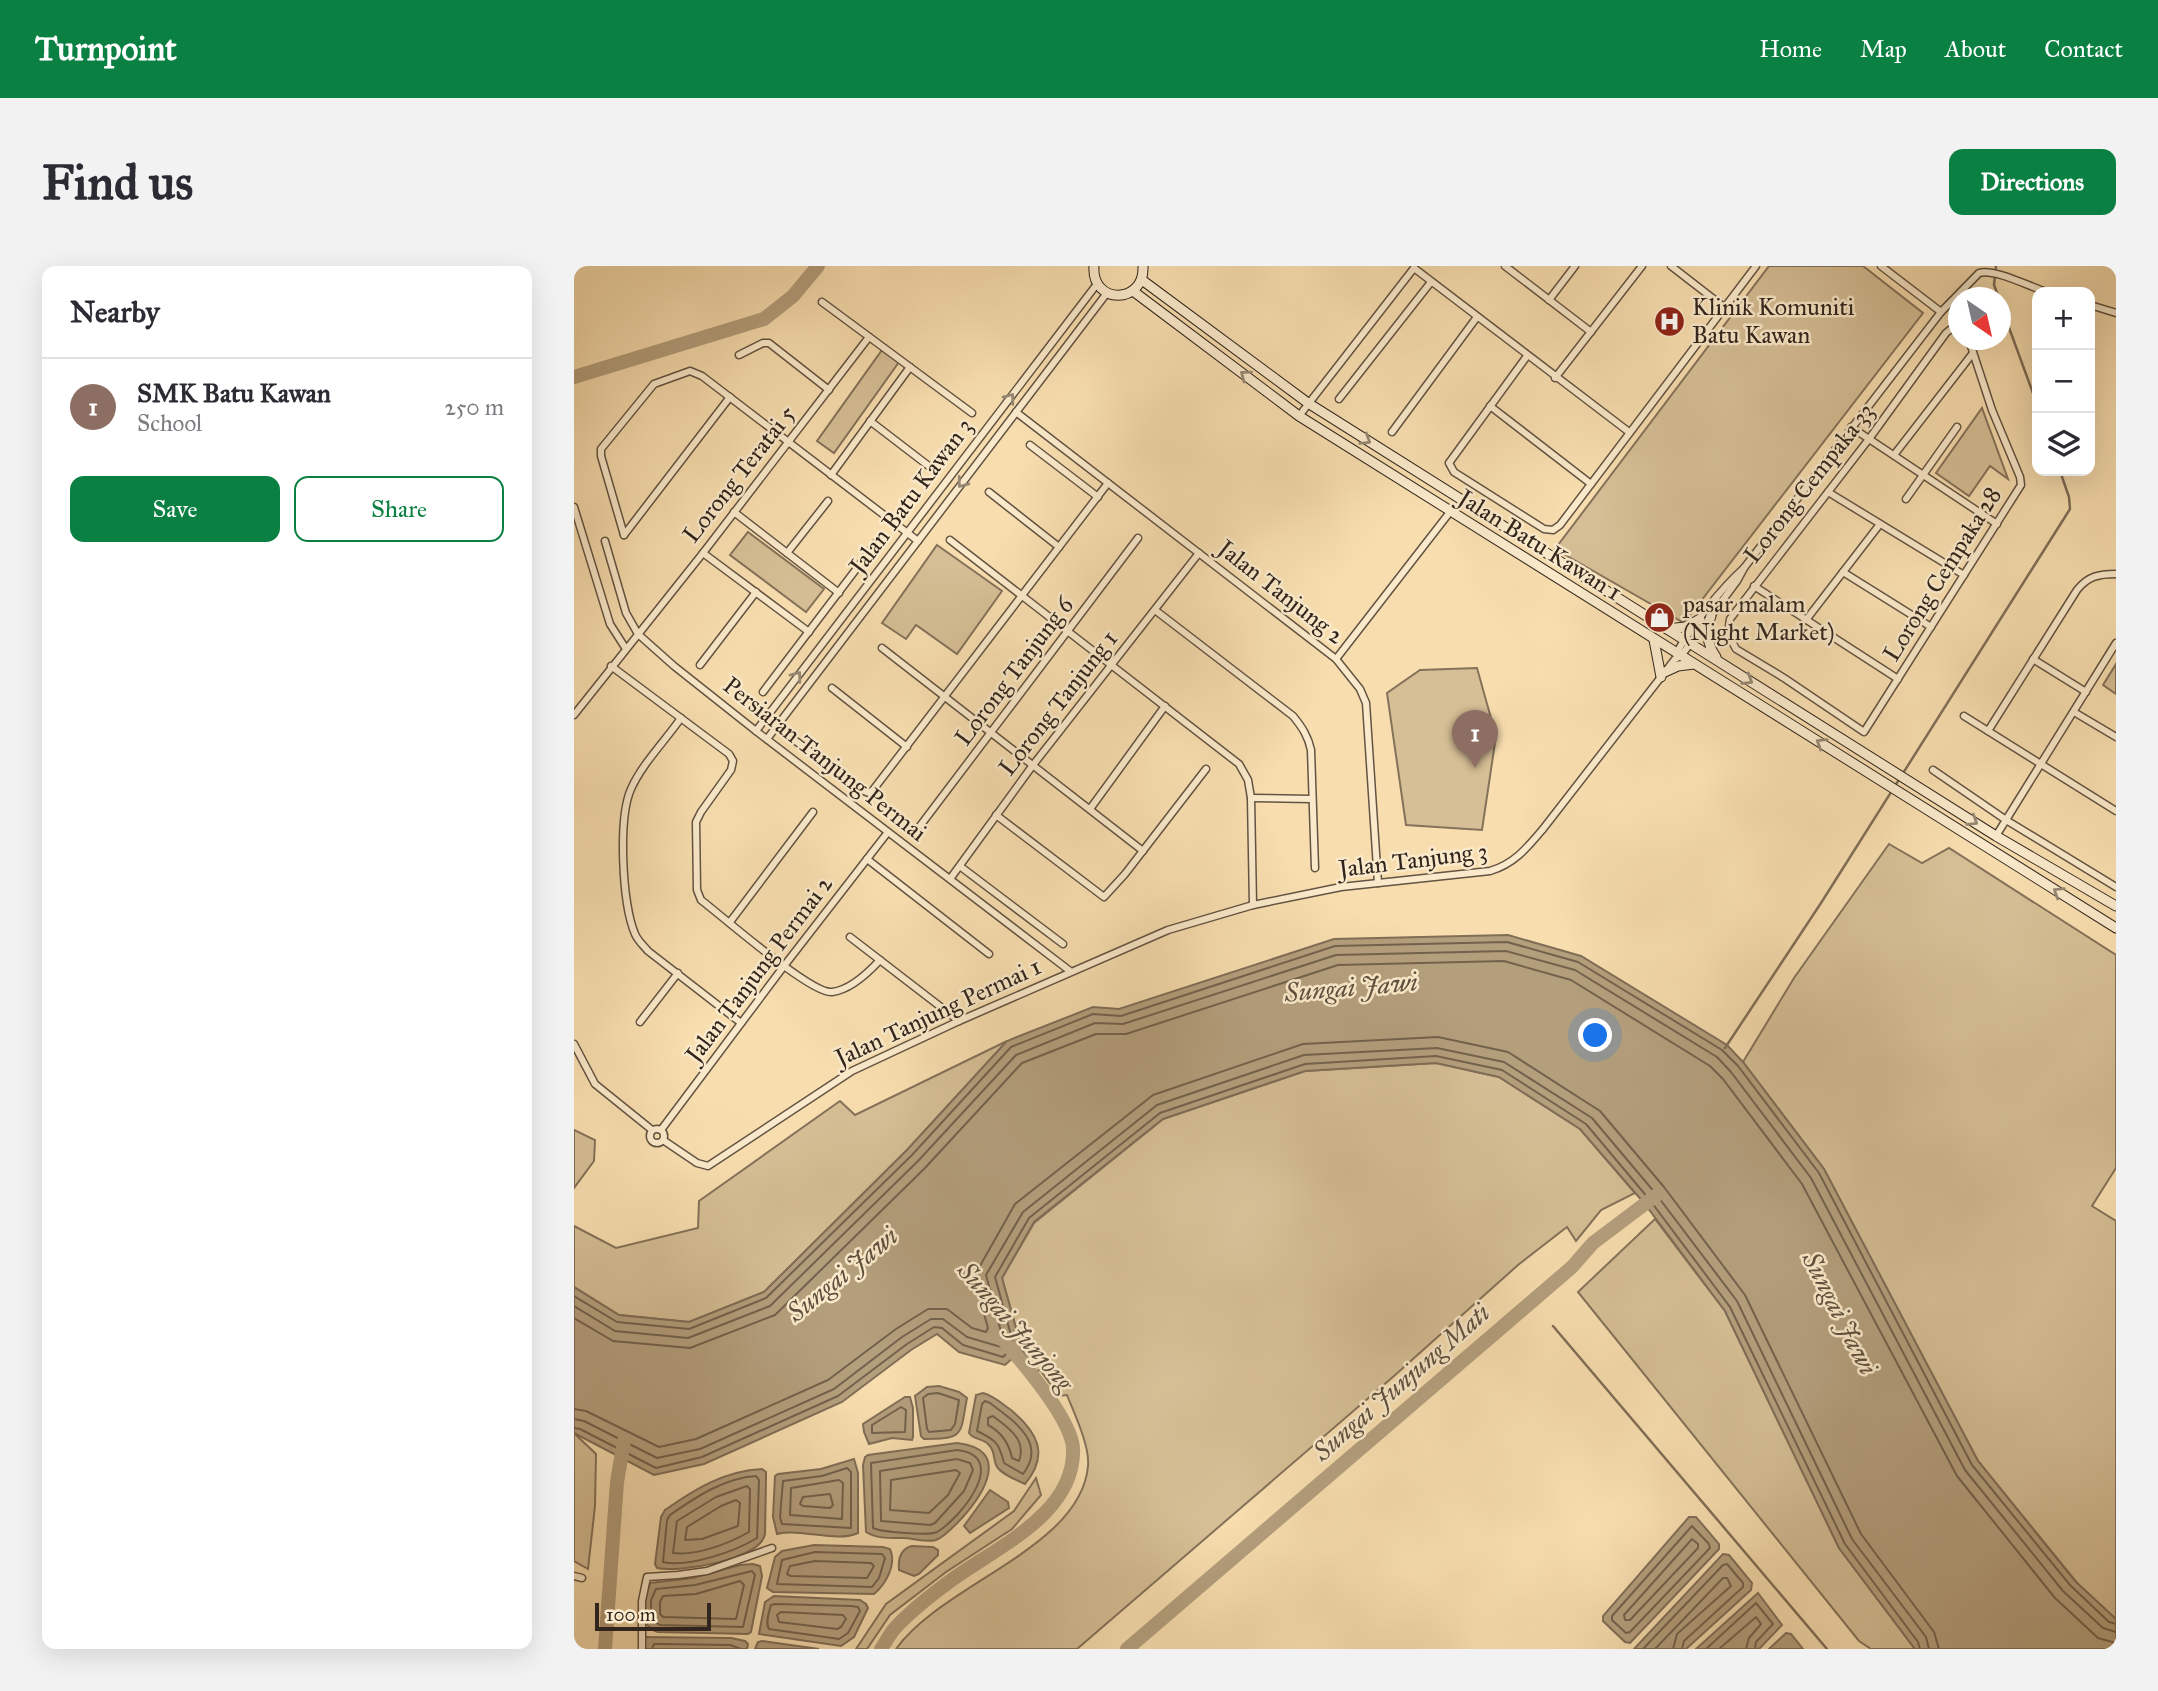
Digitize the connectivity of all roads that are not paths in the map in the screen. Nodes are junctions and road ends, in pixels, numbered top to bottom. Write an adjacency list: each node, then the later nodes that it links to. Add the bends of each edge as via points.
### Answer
1 (1094, 266): 13 (street)
2 (1143, 266): 11 (street)
3 (1506, 266): 17 (street)
4 (1575, 266): 17 (street)
5 (1642, 266): 25 (street)
6 (1671, 266): 10 (street)
7 (1756, 266): 19 (street)
8 (1881, 266): 21 (street)
9 (1415, 267): 12 (street); 36 (street)
10 (1682, 269): 19 (street)
11 (1142, 280): 15 (street); 36 (street, Jalan Batu Kawan 1)
12 (1432, 282): 23 (street); 35 (street)
13 (1097, 284): 16 (street); 66 (street, Jalan Batu Kawan 3, one-way to 13)
14 (2032, 288): 21 (street, via 1998,273 1979,273)
15 (1133, 291): 16 (street); 40 (street, Jalan Batu Kawan 1, one-way to 15)
16 (1107, 293): 38 (street, Jalan Batu Kawan 3)
17 (1549, 300): 25 (street)
18 (822, 302): 26 (street)
19 (1724, 307): 45 (street)
20 (2095, 307): 22 (street)
21 (1941, 312): 42 (street)
22 (2116, 313)
23 (1477, 317): 30 (street); 44 (street)
24 (1948, 331): 46 (street, Lorong Cempaka 33)
25 (1591, 332): 32 (street)
26 (869, 337): 31 (street); 33 (street, Lorong Teratai 5)
27 (1972, 350): 28 (street)
28 (1973, 353): 49 (street); 64 (street, Lorong Cempaka 28, via 2021,481)
29 (738, 355): 33 (street, via 769,343)
30 (1527, 356): 32 (street); 37 (street)
31 (910, 367): 39 (street); 41 (street)
32 (1555, 377): 45 (street)
33 (829, 390): 47 (street, Lorong Teratai 5)
34 (730, 397): 34 (street, via 624,535 601,456 603,446 654,384 690,371); 47 (street)
35 (1339, 399)
36 (1308, 403): 40 (street); 89 (street, Jalan Batu Kawan 1, one-way to 89)
37 (1490, 406): 54 (street); 54 (street, Jalan Batu Kawan 1, via 1449,460 1454,472 1553,530)
38 (1016, 412): 53 (street, Jalan Tanjung 2); 71 (street, Jalan Batu Kawan 3, one-way to 71)
39 (972, 413)
40 (1299, 416): 62 (street, Jalan Batu Kawan 1)
41 (870, 421): 50 (street); 52 (street)
42 (1851, 427): 46 (street); 76 (street)
43 (1956, 428): 51 (street)
44 (1392, 432)
45 (1629, 432): 54 (street)
46 (1869, 439): 49 (street); 56 (street, Lorong Cempaka 33)
47 (788, 442): 52 (street); 61 (street, Lorong Teratai 5)
48 (1030, 445): 57 (street)
49 (1894, 455): 51 (street)
50 (930, 467)
51 (1923, 473): 58 (street); 64 (street)
52 (831, 475): 66 (street)
53 (1108, 482): 57 (street); 75 (street, Jalan Tanjung 2)
54 (1591, 484)
55 (989, 492): 72 (street)
56 (1828, 492): 63 (street); 80 (street, Lorong Cempaka 33)
57 (1098, 497): 72 (street)
58 (1906, 499)
59 (828, 501): 74 (street)
60 (574, 507): 65 (street)
61 (734, 512): 73 (street, Lorong Teratai 5); 74 (street)
62 (1450, 512): 93 (street, Jalan Batu Kawan 1); 99 (street)
63 (1880, 524): 77 (street); 79 (street)
64 (1997, 524): 79 (street, Lorong Cempaka 28)
65 (578, 532): 97 (street, via 610,624)
66 (907, 533): 71 (street); 117 (street, Jalan Batu Kawan 3, one-way to 66)
67 (1138, 538): 90 (street, Lorong Tanjung 6)
68 (879, 539): 82 (street)
69 (950, 540): 83 (street)
70 (605, 541): 92 (street, Persiaran Tanjung Permai, via 626,613)
71 (918, 541): 122 (street, Jalan Batu Kawan 3)
72 (1059, 547): 83 (street)
73 (703, 553): 81 (street); 92 (street, Lorong Teratai 5)
74 (787, 553): 82 (street)
75 (1199, 553): 84 (street, Lorong Tanjung 1); 99 (street, Jalan Tanjung 2)
76 (1744, 568): 85 (street); 86 (street)
77 (1843, 572): 87 (street); 88 (street)
78 (2116, 574): 100 (street, via 2096,575 2082,583)
79 (1964, 575): 88 (street, Lorong Cempaka 28)
80 (1754, 586): 87 (street); 118 (street, Lorong Cempaka 33, via 1730,619 1728,634 1735,649)
81 (756, 592): 91 (street); 103 (street)
82 (839, 593): 91 (street)
83 (1022, 596): 90 (street); 111 (street)
84 (1155, 610): 105 (street, Lorong Tanjung 1); 130 (street, via 1293,716 1311,750)
85 (1711, 617): 94 (street); 101 (street, via 1708,639)
86 (1700, 619): 89 (street); 94 (street)
87 (1806, 620): 107 (street)
88 (1931, 627): 107 (street, Lorong Cempaka 28)
89 (1667, 629): 94 (street, Jalan Batu Kawan 1)
90 (1068, 631): 105 (street); 120 (street, Lorong Tanjung 6)
91 (808, 632): 109 (street)
92 (638, 634): 97 (street, Lorong Teratai 5); 117 (street, Persiaran Tanjung Permai)
93 (1654, 640): 98 (street, Jalan Batu Kawan 1); 106 (street)
94 (1688, 642): 98 (street, Jalan Tanjung 3); 101 (street, Jalan Batu Kawan 1)
95 (2116, 643): 110 (street)
96 (881, 648): 111 (street)
97 (625, 649): 104 (street, Lorong Teratai 5)
98 (1677, 656): 102 (street, Jalan Batu Kawan 1); 106 (street, Jalan Tanjung 3)
99 (1336, 659): 144 (street, Jalan Tanjung 2, via 1366,703)
100 (2033, 659): 110 (street); 119 (street)
101 (1719, 662): 138 (street, Jalan Batu Kawan 1, one-way to 138)
102 (1694, 664): 106 (street); 149 (street, Jalan Batu Kawan 1, one-way to 102)
103 (701, 665)
104 (611, 666): 114 (street, Lorong Teratai 5); 116 (street)
105 (1112, 666): 112 (street); 126 (street, Lorong Tanjung 1)
106 (1663, 675): 144 (street, Jalan Tanjung 3, via 1513,861 1490,871)
107 (1898, 679): 118 (street, Lorong Cempaka 28)
108 (832, 688): 124 (street)
109 (763, 692)
110 (2086, 692): 113 (street)
111 (945, 697): 120 (street); 124 (street)
112 (1165, 706): 129 (street, via 1239,764); 131 (street)
113 (2074, 712): 121 (street); 125 (street)
114 (574, 715)
115 (1964, 716): 119 (street)
116 (681, 719): 148 (street, via 733,761 732,770 698,817 695,829 699,896); 156 (street, via 633,784 624,818 624,867 634,929 640,943)
117 (756, 731): 122 (street, Persiaran Tanjung Permai)
118 (1864, 732)
119 (1988, 732): 125 (street)
120 (991, 733): 126 (street); 136 (street, Lorong Tanjung 6)
121 (2116, 737)
122 (767, 739): 137 (street, Persiaran Tanjung Permai)
123 (793, 739): 124 (street, via 869,793)
124 (907, 747)
125 (2041, 764): 132 (street); 135 (street)
126 (1033, 765): 131 (street); 134 (street, Lorong Tanjung 1)
127 (1206, 769): 139 (street)
128 (1933, 770): 135 (street)
129 (1251, 798): 130 (street); 146 (street)
130 (1311, 799): 142 (street)
131 (1090, 810): 139 (street)
132 (2116, 811)
133 (813, 812): 148 (street)
134 (996, 815): 139 (street, via 1100,896 1108,895); 141 (street, Lorong Tanjung 1)
135 (2006, 820): 138 (street); 145 (street)
136 (920, 826)
137 (888, 832): 140 (street, Jalan Tanjung Permai 2); 143 (street, Persiaran Tanjung Permai)
138 (1996, 836): 147 (street, Jalan Batu Kawan 1)
139 (1143, 851)
140 (867, 859): 152 (street); 154 (street, Jalan Tanjung Permai 2)
141 (961, 867): 143 (street, Lorong Tanjung 1); 151 (street)
142 (1315, 868)
143 (950, 879): 155 (street, Persiaran Tanjung Permai)
144 (1378, 883): 146 (street, Jalan Tanjung 3)
145 (2116, 887)
146 (1253, 905): 155 (street, Jalan Tanjung 3, via 1168,930)
147 (2116, 906)
148 (730, 922): 154 (street)
149 (2116, 929)
150 (850, 937): 153 (street)
151 (1063, 944)
152 (989, 954)
153 (880, 960): 154 (street, via 859,979 832,992 823,992); 157 (street)
154 (784, 966): 159 (street, Jalan Tanjung Permai 2)
155 (1070, 971): 157 (street, Jalan Tanjung Permai 1)
156 (678, 974): 158 (street); 159 (street)
157 (959, 1021): 163 (street, Jalan Tanjung Permai 1, via 852,1071 708,1166)
158 (640, 1022)
159 (741, 1023): 162 (street, Jalan Tanjung Permai 2)
160 (574, 1044): 161 (street, via 595,1084)
161 (652, 1130): 162 (street); 163 (street, via 652,1142)
162 (662, 1130): 163 (street)
163 (663, 1140)
164 (772, 1548): 165 (street, via 707,1571 647,1577)
165 (642, 1649)

